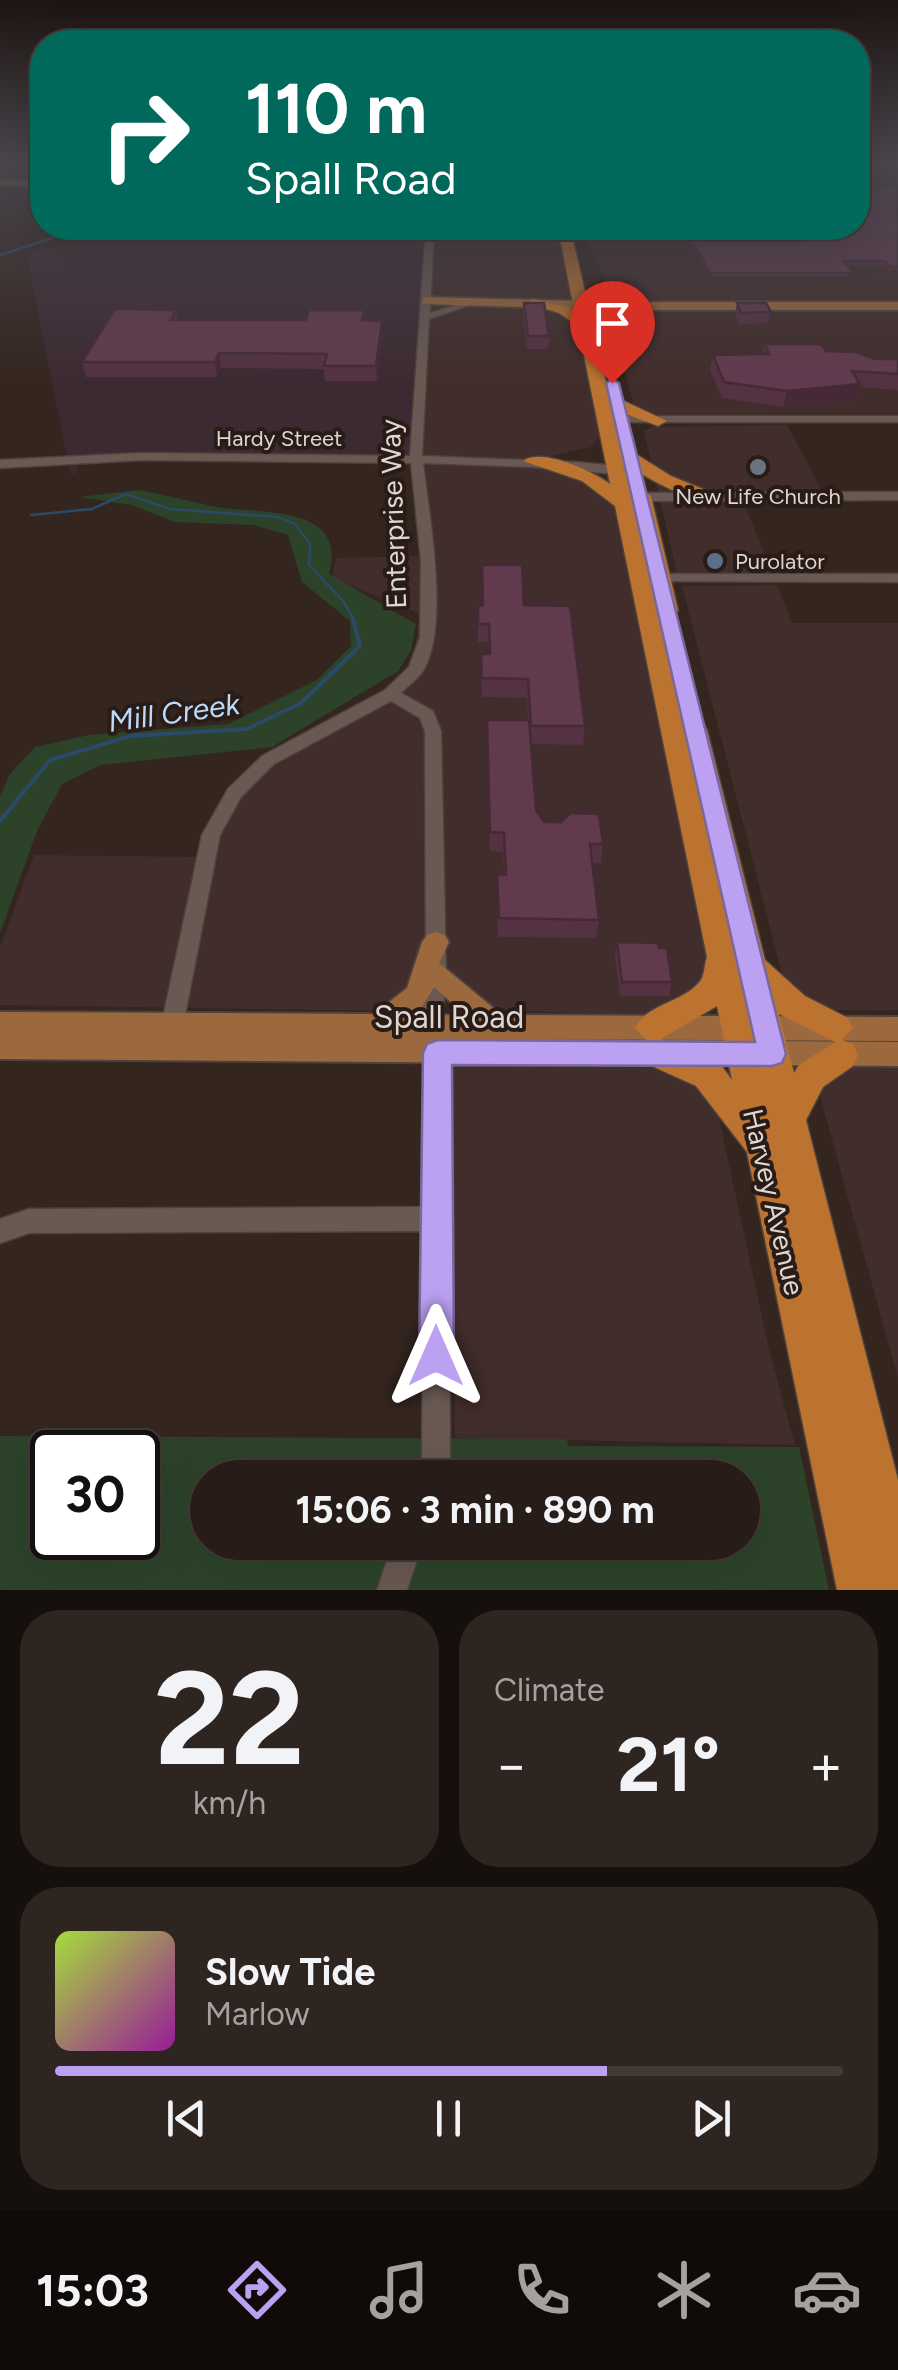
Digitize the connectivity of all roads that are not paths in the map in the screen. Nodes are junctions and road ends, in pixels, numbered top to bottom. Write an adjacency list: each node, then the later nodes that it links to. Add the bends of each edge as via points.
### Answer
1 (429, 240): 9 (street, Enterprise Way)
2 (567, 240): 4 (highway, Harvey Avenue)
3 (578, 240): 8 (highway, Harvey Avenue)
4 (576, 281): 5 (highway, via 561,297); 8 (highway, Harvey Avenue)
5 (533, 302): 8 (highway); 9 (main road)
6 (615, 303): 7 (main road); 8 (highway)
7 (898, 303)
8 (589, 307): 10 (highway, Harvey Avenue)
9 (426, 309): 14 (street, Enterprise Way)
10 (614, 409): 12 (highway); 13 (highway, Harvey Avenue); 17 (highway, Harvey Avenue)
11 (898, 420): 12 (street)
12 (658, 421)
13 (608, 436): 15 (highway, via 587,457); 17 (highway, Harvey Avenue)
14 (416, 458): 15 (street, Hardy Street); 16 (street, Hardy Street, via 101,457); 24 (street, Enterprise Way, via 428,561 427,637 416,669)
15 (532, 461): 17 (street, Hardy Street); 18 (highway)
16 (0, 464)
17 (624, 465): 18 (highway, Harvey Avenue); 19 (highway)
18 (634, 496): 19 (street); 21 (highway, Harvey Avenue); 22 (highway, Harvey Avenue)
19 (710, 496): 20 (street)
20 (898, 496)
21 (634, 557): 22 (highway); 26 (highway, Harvey Avenue)
22 (659, 578): 23 (street); 26 (highway, Harvey Avenue)
23 (898, 578)
24 (392, 694): 25 (street, via 426,715 432,731); 32 (street, Enterprise Way, via 268,760 234,793 212,835)
25 (436, 942): 27 (street); 29 (main road, via 423,958 414,1002)
26 (736, 962): 34 (highway); 35 (highway, Harvey Avenue); 36 (highway)
27 (436, 973): 30 (main road); 33 (street)
28 (0, 1024): 32 (main road, Spall Road)
29 (377, 1027): 32 (main road, Spall Road); 33 (main road, Spall Road)
30 (498, 1028): 33 (main road, Spall Road); 34 (main road, Spall Road)
31 (898, 1029): 36 (main road, Spall Road)
32 (169, 1036): 33 (main road, Spall Road); 37 (main road, Spall Road)
33 (434, 1040): 34 (main road, Spall Road); 40 (street)
34 (653, 1040): 35 (main road, Spall Road); 39 (highway, via 708,1074)
35 (754, 1040): 36 (main road, Spall Road); 39 (highway, Harvey Avenue)
36 (839, 1042): 38 (main road, Spall Road); 39 (highway)
37 (0, 1047)
38 (898, 1054)
39 (775, 1134): 44 (highway, Harvey Avenue); 46 (highway, Harvey Avenue)
40 (438, 1219): 41 (street, via 29,1221); 42 (street)
41 (0, 1231)
42 (436, 1460)
43 (402, 1560): 45 (street)
44 (898, 1574)
45 (392, 1590)
46 (862, 1590)

